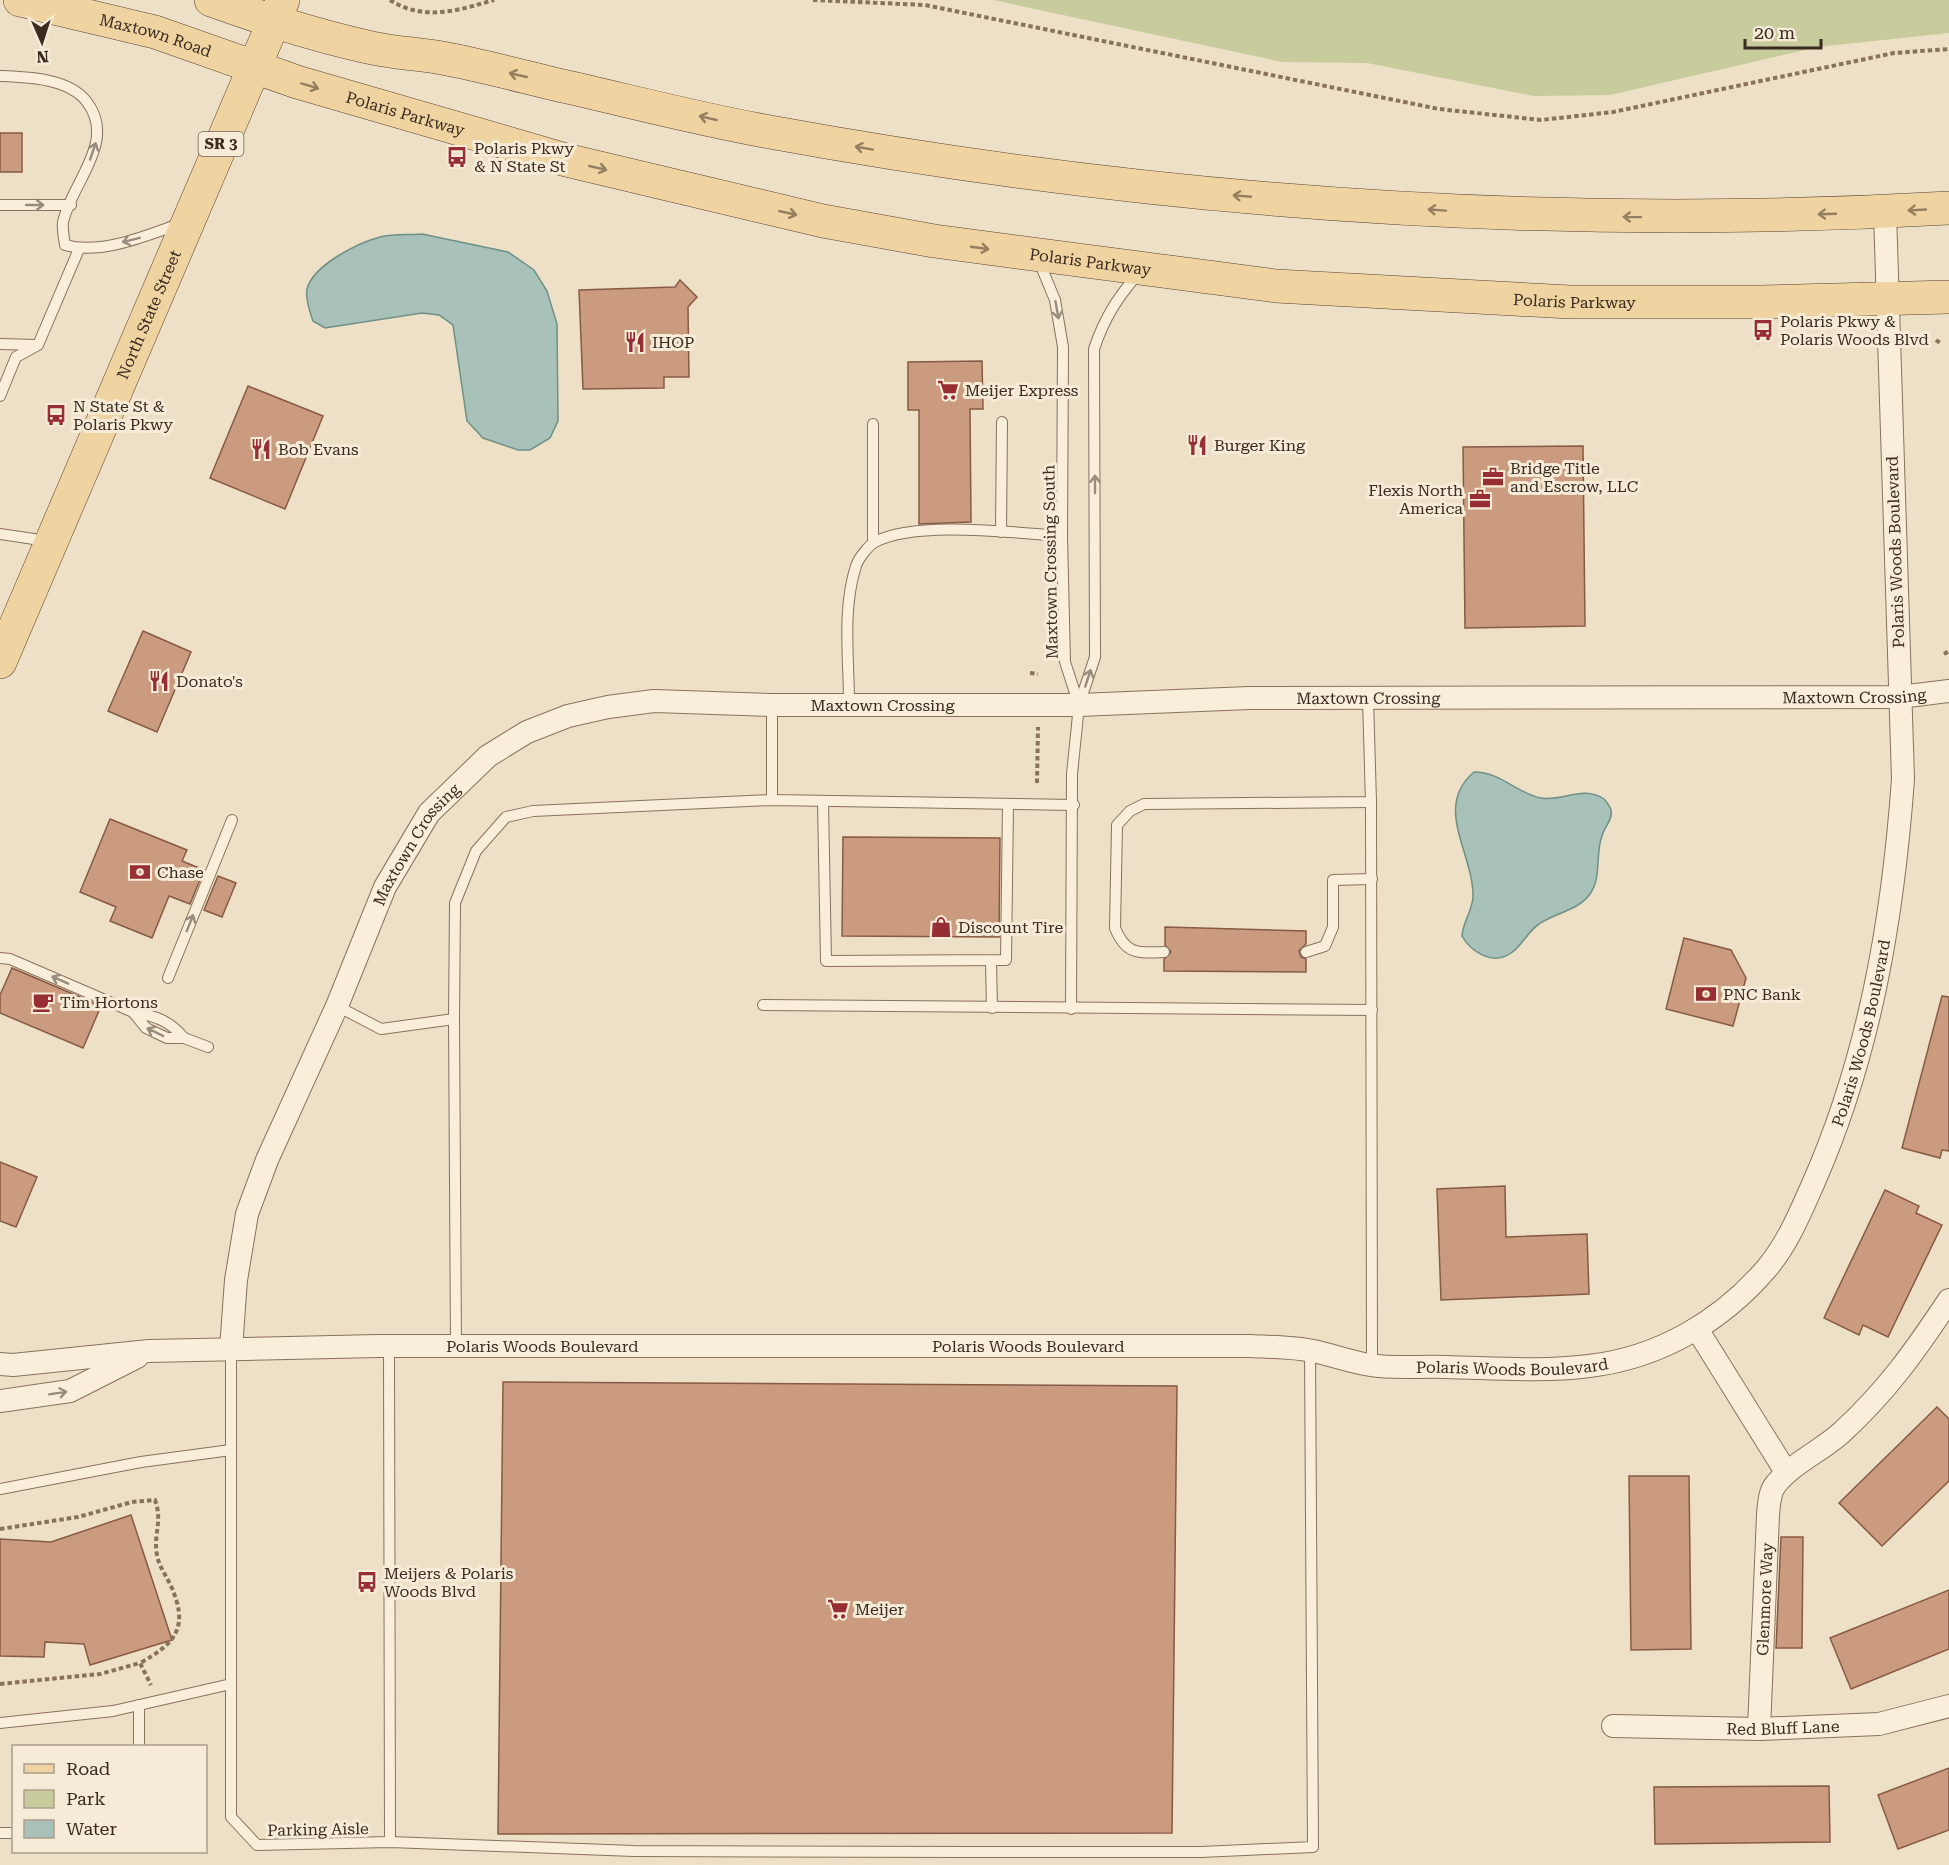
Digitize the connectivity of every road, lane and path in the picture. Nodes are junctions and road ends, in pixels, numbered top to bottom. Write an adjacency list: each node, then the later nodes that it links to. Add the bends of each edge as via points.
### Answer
1 (20, 0): 8 (main road, Maxtown Road, via 155,32)
2 (211, 0): 6 (main road)
3 (390, 0): 4 (path, via 404,8 439,14)
4 (494, 0)
5 (813, 0): 7 (path, via 925,5 1439,109 1541,120 1613,112 1894,53)
6 (278, 11): 8 (main road, North State Street / SR 3); 13 (main road, one-way to 6, via 1687,218 1488,213 1089,180 922,158 765,131 442,58 373,48)
7 (1949, 49)
8 (254, 66): 14 (main road, North State Street / SR 3); 16 (main road, Polaris Parkway, one-way to 16, via 566,160 823,221)
9 (0, 76): 11 (lane, one-way to 9, via 99,134 95,113 81,95 53,82)
10 (0, 205): 11 (lane, one-way to 11)
11 (71, 205): 15 (lane, via 63,223 65,245)
12 (1949, 208): 13 (main road, one-way to 13)
13 (1885, 212): 19 (street, Polaris Woods Boulevard)
14 (187, 221): 15 (lane, one-way to 15, via 132,241); 30 (main road, North State Street / SR 3)
15 (79, 249): 22 (lane)
16 (1036, 256): 17 (main road, Polaris Parkway); 29 (lane, Maxtown Crossing South, one-way to 29, via 1055,300 1063,347)
17 (1143, 269): 19 (main road, Polaris Parkway, via 1276,286 1570,302); 42 (lane, one-way to 17, via 1095,657 1094,349 1102,323)
18 (1949, 297): 19 (main road, Polaris Parkway)
19 (1887, 298): 38 (street, Polaris Woods Boulevard)
20 (1757, 327): 23 (path)
21 (0, 344): 22 (lane)
22 (38, 345): 24 (lane, via 16,357)
23 (1758, 345)
24 (0, 396)
25 (1002, 422): 27 (lane)
26 (873, 424): 31 (lane)
27 (1001, 532): 29 (lane); 31 (lane, via 938,530)
28 (0, 534): 30 (lane)
29 (1062, 537): 42 (lane, Maxtown Crossing South, via 1065,662)
30 (51, 542): 34 (main road, North State Street / SR 3)
31 (873, 543): 40 (lane, via 856,564 849,602)
32 (1949, 651): 33 (path)
33 (1944, 654)
34 (0, 662)
35 (1030, 673): 36 (path)
36 (1038, 674)
37 (1949, 691): 38 (street, Maxtown Crossing)
38 (1900, 697): 39 (street, Maxtown Crossing); 65 (street, Polaris Woods Boulevard, via 1903,779 1898,857 1878,978 1850,1086 1823,1160 1791,1231 1769,1266 1740,1297)
39 (1368, 699): 42 (street, Maxtown Crossing, via 1249,698); 47 (lane)
40 (849, 704): 41 (street, Maxtown Crossing); 42 (street, Maxtown Crossing)
41 (772, 705): 45 (lane); 58 (street, Maxtown Crossing, via 654,701 608,707 568,716 527,732 488,756 429,813 410,844 385,887)
42 (1079, 705): 49 (lane, via 1072,774)
43 (1038, 726): 44 (path)
44 (1037, 783)
45 (772, 800): 46 (lane); 62 (lane, via 533,811 506,817 477,851 455,903)
46 (824, 802): 48 (lane); 55 (lane, via 826,961)
47 (1371, 802): 51 (lane); 52 (lane, via 1144,804 1130,811 1117,825 1114,928 1121,943 1137,952)
48 (1008, 805): 49 (lane); 55 (lane, via 1005,960)
49 (1074, 805): 60 (lane)
50 (232, 820): 56 (lane, one-way to 50)
51 (1372, 879): 53 (lane, via 1334,880 1333,927 1325,946); 61 (lane)
52 (1164, 951)
53 (1306, 952)
54 (0, 958): 63 (lane, one-way to 54, via 184,1038 172,1024 154,1016 133,1012 10,958)
55 (991, 962): 59 (lane)
56 (168, 978)
57 (763, 1005): 59 (lane)
58 (338, 1006): 62 (lane, via 381,1029); 68 (street, Maxtown Crossing, via 267,1160 248,1214)
59 (992, 1008): 60 (lane)
60 (1071, 1009): 61 (lane)
61 (1372, 1010): 72 (lane)
62 (454, 1019): 66 (lane)
63 (208, 1047)
64 (1949, 1300): 75 (street, Glenmore Way, via 1905,1366 1872,1405 1834,1440)
65 (1697, 1329): 72 (street, Polaris Woods Boulevard, via 1632,1358 1591,1366); 75 (street)
66 (456, 1346): 67 (street, Polaris Woods Boulevard); 70 (street, Polaris Woods Boulevard, via 1250,1346)
67 (389, 1347): 68 (street, Polaris Woods Boulevard); 88 (lane, Parking Aisle)
68 (231, 1349): 69 (street, Polaris Woods Boulevard); 74 (lane, Parking Aisle)
69 (149, 1351): 71 (street, Polaris Woods Boulevard); 73 (street, Polaris Woods Boulevard, one-way to 69, via 70,1391)
70 (1310, 1351): 72 (street, Polaris Woods Boulevard); 88 (lane, via 1313,1847 1201,1852 646,1851)
71 (0, 1364)
72 (1372, 1365)
73 (0, 1401)
74 (231, 1450): 76 (lane, via 141,1462); 80 (lane, Parking Aisle)
75 (1786, 1472): 86 (street, Glenmore Way, via 1773,1487 1768,1515)
76 (0, 1489)
77 (0, 1529): 78 (path, via 155,1500 160,1524 155,1543 174,1598 177,1627 174,1639 165,1649)
78 (140, 1663): 79 (path, via 100,1674); 81 (path)
79 (0, 1684)
80 (231, 1684): 81 (lane); 88 (lane, Parking Aisle, via 231,1817 257,1845)
81 (159, 1701): 82 (lane)
82 (139, 1705): 84 (lane); 87 (lane)
83 (1949, 1706): 86 (street, Red Bluff Lane, via 1879,1724)
84 (0, 1723)
85 (1613, 1726): 86 (street, Red Bluff Lane)
86 (1759, 1729)
87 (139, 1745)
88 (390, 1842)

